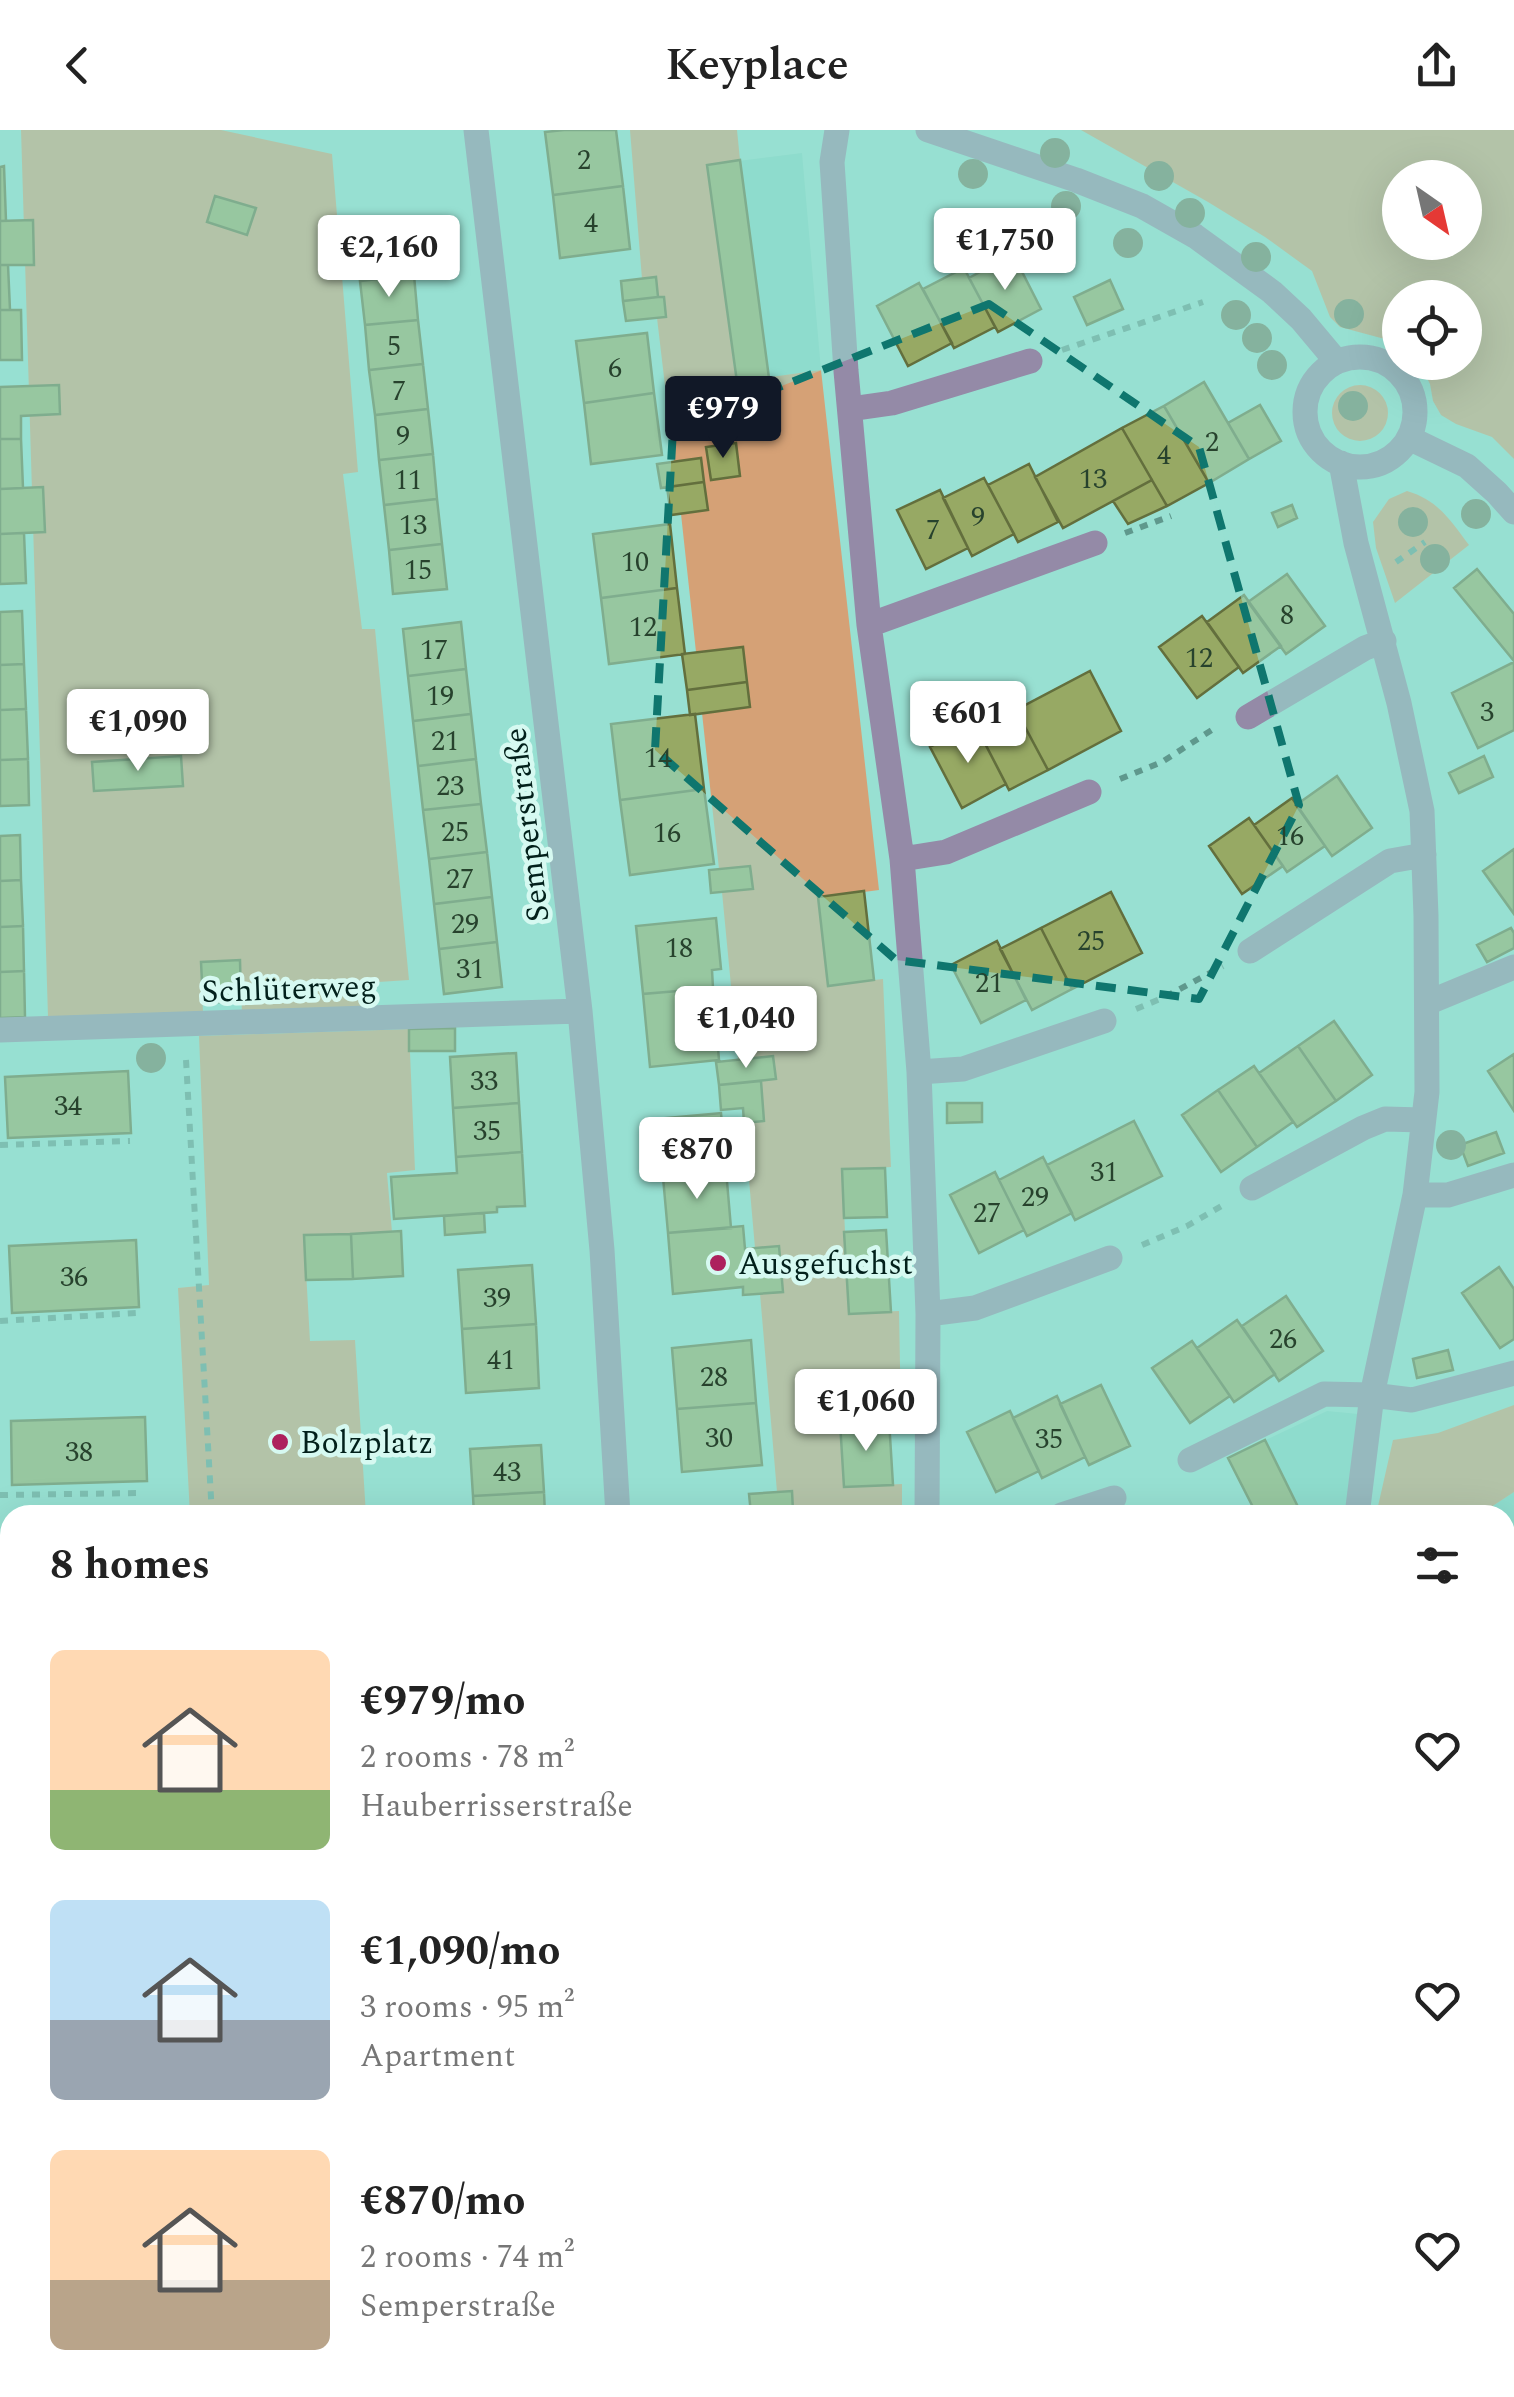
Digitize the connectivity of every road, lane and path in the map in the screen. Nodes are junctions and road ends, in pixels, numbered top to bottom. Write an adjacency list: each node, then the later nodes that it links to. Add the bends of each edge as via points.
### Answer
1 (476, 130): 23 (street, Semperstraße)
2 (837, 130): 7 (street, via 832,162)
3 (928, 130): 6 (street, via 1142,206 1195,236 1272,292)
4 (1203, 302): 5 (path)
5 (1030, 362): 7 (street)
6 (1337, 362): 8 (street, via 1376,359 1407,382 1415,420); 9 (street, via 1318,376 1306,420 1313,441)
7 (850, 409): 13 (street)
8 (1409, 438): 9 (street, via 1372,466); 10 (street, via 1467,466)
9 (1340, 463): 14 (street)
10 (1514, 512)
11 (1171, 516): 12 (path)
12 (1096, 543): 13 (street)
13 (870, 625): 19 (street)
14 (1384, 641): 15 (street); 18 (street, via 1422,811)
15 (1248, 717): 16 (path, via 1228,719)
16 (1136, 773)
17 (1089, 792): 19 (street, via 946,852)
18 (1424, 855): 20 (street, via 1390,861); 22 (street)
19 (902, 859): 27 (street)
20 (1250, 950): 24 (path, via 1165,997)
21 (1514, 966): 22 (street)
22 (1426, 1003): 28 (street)
23 (580, 1011): 25 (street, Schlüterweg); 45 (street, Semperstraße)
24 (1104, 1021): 27 (street, via 963,1069)
25 (184, 1023): 26 (street, Schlüterweg); 44 (path)
26 (0, 1030)
27 (919, 1072): 36 (street)
28 (1423, 1120): 32 (street, via 1385,1119); 33 (street)
29 (130, 1141): 30 (path)
30 (0, 1145)
31 (1514, 1174): 33 (street, via 1448,1194)
32 (1252, 1188): 34 (path, via 1187,1226)
33 (1415, 1195): 39 (street)
34 (1110, 1258): 36 (street, via 975,1308)
35 (137, 1313): 37 (path)
36 (928, 1314): 46 (street)
37 (0, 1321)
38 (1514, 1373): 39 (street, via 1412,1400)
39 (1372, 1395): 40 (street, via 1324,1394); 48 (street)
40 (1190, 1460)
41 (142, 1493): 42 (path)
42 (0, 1495)
43 (1114, 1498): 47 (street)
44 (211, 1505)
45 (617, 1505)
46 (927, 1505)
47 (1093, 1505)
48 (1359, 1505)

